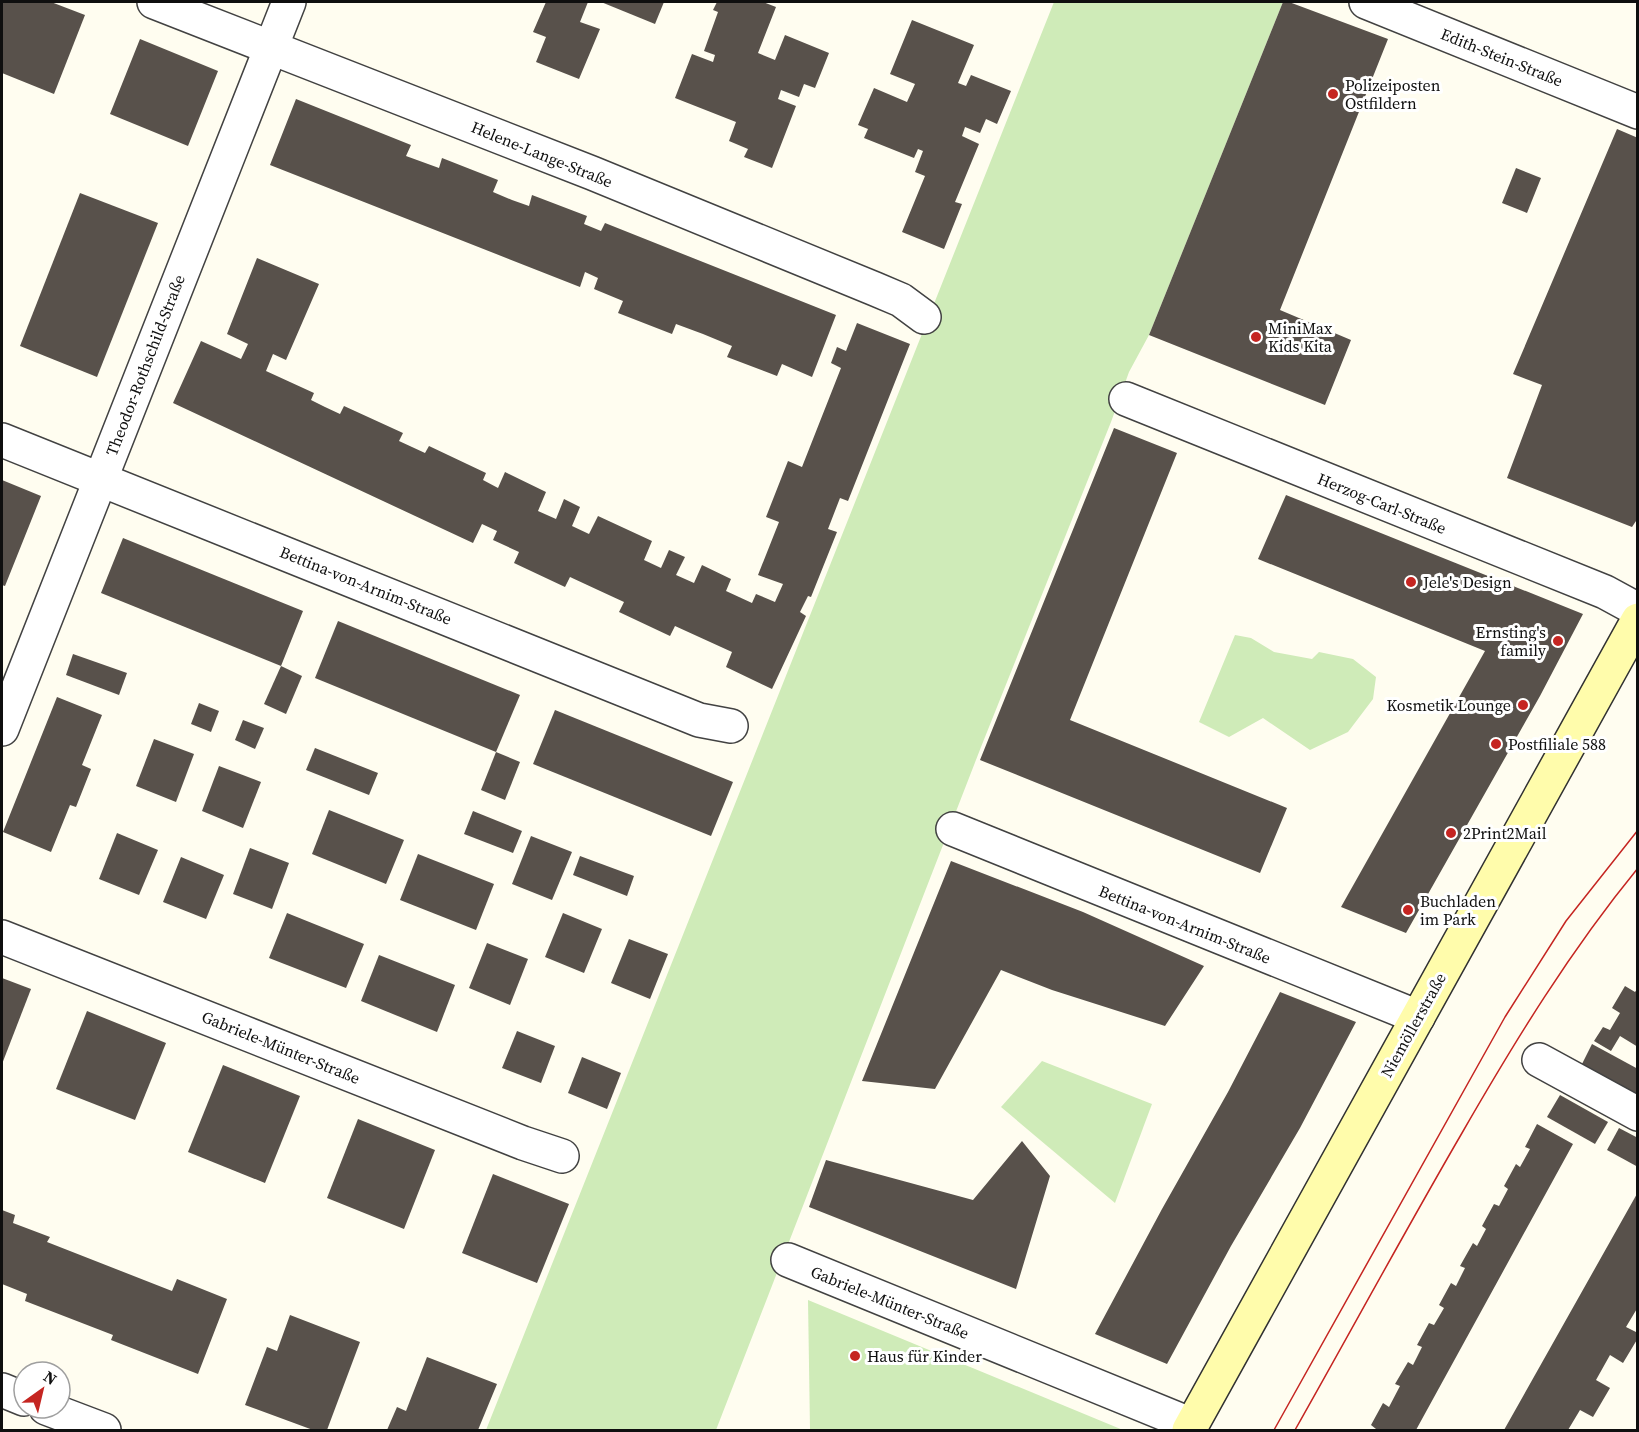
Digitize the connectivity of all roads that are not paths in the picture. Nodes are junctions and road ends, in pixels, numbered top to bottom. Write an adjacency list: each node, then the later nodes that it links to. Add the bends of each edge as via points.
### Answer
1 (154, 2): 4 (street, Helene-Lange-Straße)
2 (289, 2): 4 (street, Theodor-Rothschild-Straße)
3 (1366, 2): 5 (street, Edith-Stein-Straße)
4 (270, 47): 6 (street, Helene-Lange-Straße, via 901,300); 9 (street, Theodor-Rothschild-Straße)
5 (1638, 112)
6 (924, 317)
7 (1126, 399): 10 (street, Herzog-Carl-Straße, via 1595,588)
8 (2, 440): 9 (street, Bettina-von-Arnim-Straße)
9 (100, 480): 12 (street, Bettina-von-Arnim-Straße, via 699,720); 13 (street, Theodor-Rothschild-Straße)
10 (1638, 610)
11 (1638, 620): 16 (main road, Niemöllerstraße)
12 (731, 726)
13 (2, 729)
14 (953, 829): 16 (street, Bettina-von-Arnim-Straße)
15 (2, 937): 19 (street, Gabriele-Münter-Straße)
16 (1418, 1017): 22 (main road, Niemöllerstraße)
17 (1539, 1060): 18 (street)
18 (1638, 1114)
19 (562, 1156)
20 (788, 1260): 22 (street, Gabriele-Münter-Straße)
21 (72, 1418): 23 (street)
22 (1190, 1428)
23 (104, 1431)

